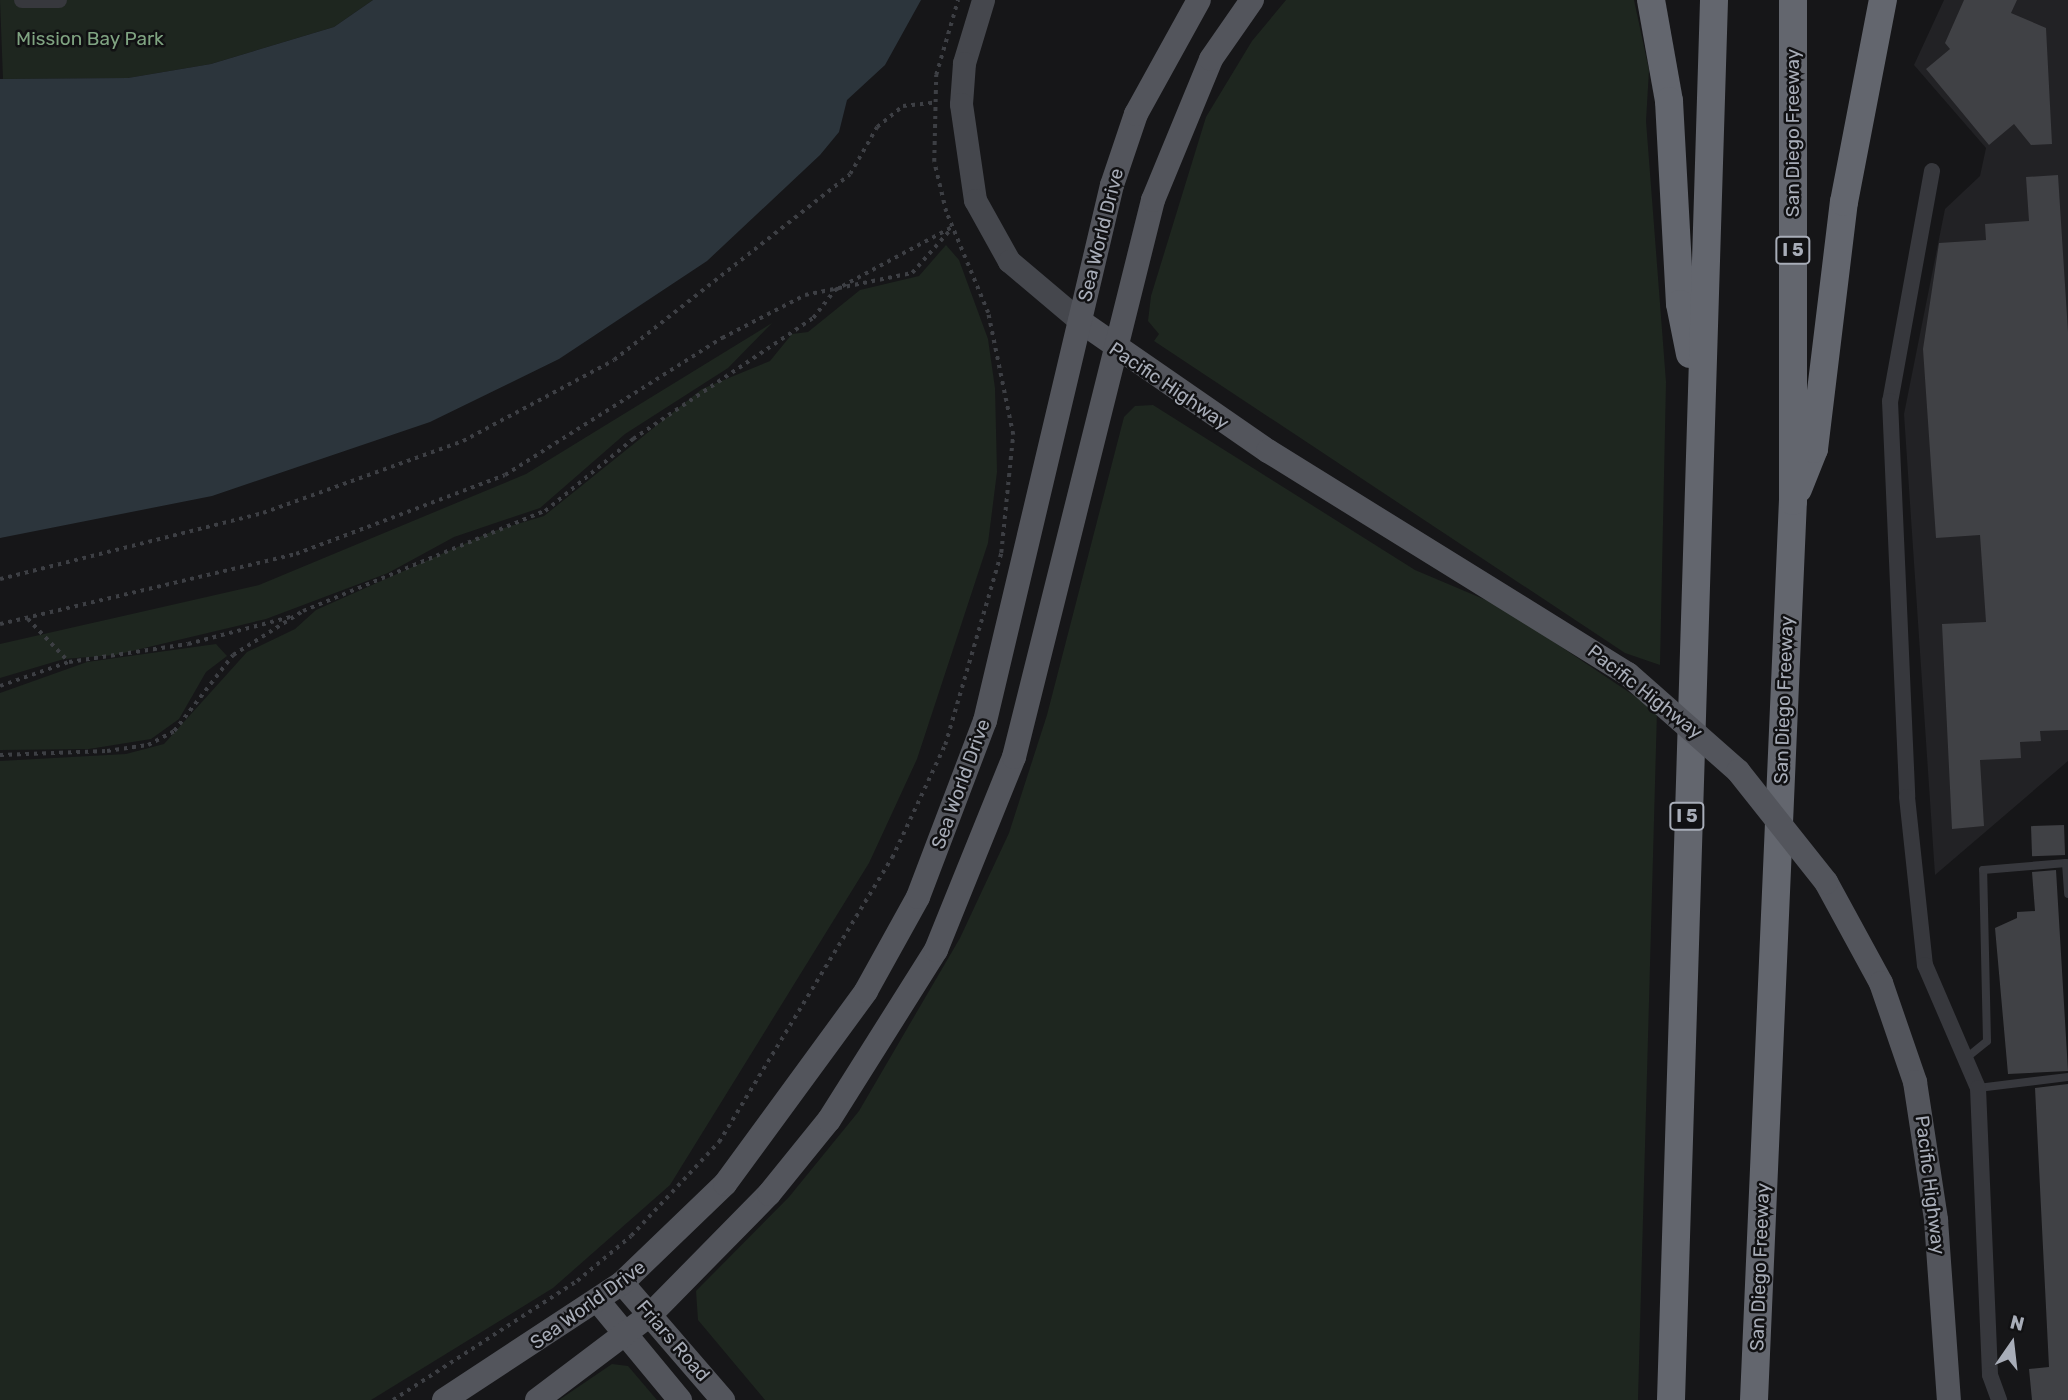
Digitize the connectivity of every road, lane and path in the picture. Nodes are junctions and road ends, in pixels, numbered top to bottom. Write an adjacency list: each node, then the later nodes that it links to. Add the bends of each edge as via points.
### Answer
1 (22, 0): 2 (street)
2 (59, 0)
3 (958, 0): 11 (path)
4 (983, 0): 15 (main road, via 964,63 961,104 975,200 1009,261)
5 (1199, 0): 15 (main road, Sea World Drive, via 1136,114)
6 (1252, 0): 16 (main road, Sea World Drive, via 1211,59 1181,118)
7 (1651, 0): 17 (highway, via 1670,114 1680,304)
8 (1714, 0): 17 (highway, I 5)
9 (1793, 0): 18 (highway, San Diego Freeway / I 5)
10 (1883, 0): 18 (highway, via 1844,202 1814,449)
11 (933, 103): 13 (path, via 934,162); 19 (path, via 903,106 886,120 850,174 614,360 463,441 263,513)
12 (1932, 171): 27 (street, via 1890,401 1916,918 1925,965)
13 (952, 227): 14 (path); 14 (path, via 912,273); 36 (path, via 991,324 1008,400 1012,474 1001,552 945,745 892,858 719,1142 690,1175 577,1281)
14 (835, 290): 20 (path, via 813,318 633,439 545,511); 21 (path, via 805,295 722,338 505,475 296,554)
15 (1080, 321): 16 (main road, Pacific Highway); 31 (main road, Sea World Drive, via 985,721 918,897 866,991 761,1144)
16 (1112, 348): 33 (main road, Sea World Drive, via 1014,757 936,950 829,1120 769,1194); 35 (main road, Pacific Highway, bridge, via 1628,674 1738,771 1826,882 1881,983 1915,1082 1929,1154)
17 (1700, 398): 30 (highway, I 5)
18 (1793, 501): 43 (highway, San Diego Freeway / I 5)
19 (0, 579)
20 (296, 616): 23 (path, via 188,644); 25 (path, via 233,655 174,731 148,745)
21 (28, 619): 22 (path); 23 (path)
22 (0, 624)
23 (69, 662): 24 (path)
24 (0, 686)
25 (0, 755)
26 (2068, 894): 27 (lane, via 2066,863 1983,870 1987,1041)
27 (1965, 1059): 29 (street)
28 (2068, 1077): 29 (lane)
29 (1978, 1088): 44 (street, via 1990,1375)
30 (1674, 1234): 41 (highway); 42 (highway, I 5)
31 (622, 1283): 32 (main road, Sea World Drive); 33 (main road, Friars Road)
32 (598, 1301): 34 (main road, Friars Road); 37 (main road, Sea World Drive)
33 (651, 1314): 34 (main road, Sea World Drive); 40 (main road, Friars Road)
34 (626, 1334): 38 (main road, Sea World Drive); 39 (main road, Friars Road)
35 (1949, 1393)
36 (393, 1400)
37 (444, 1400)
38 (537, 1400)
39 (680, 1400)
40 (723, 1400)
41 (1654, 1400)
42 (1671, 1400)
43 (1754, 1400)
44 (1999, 1400)

